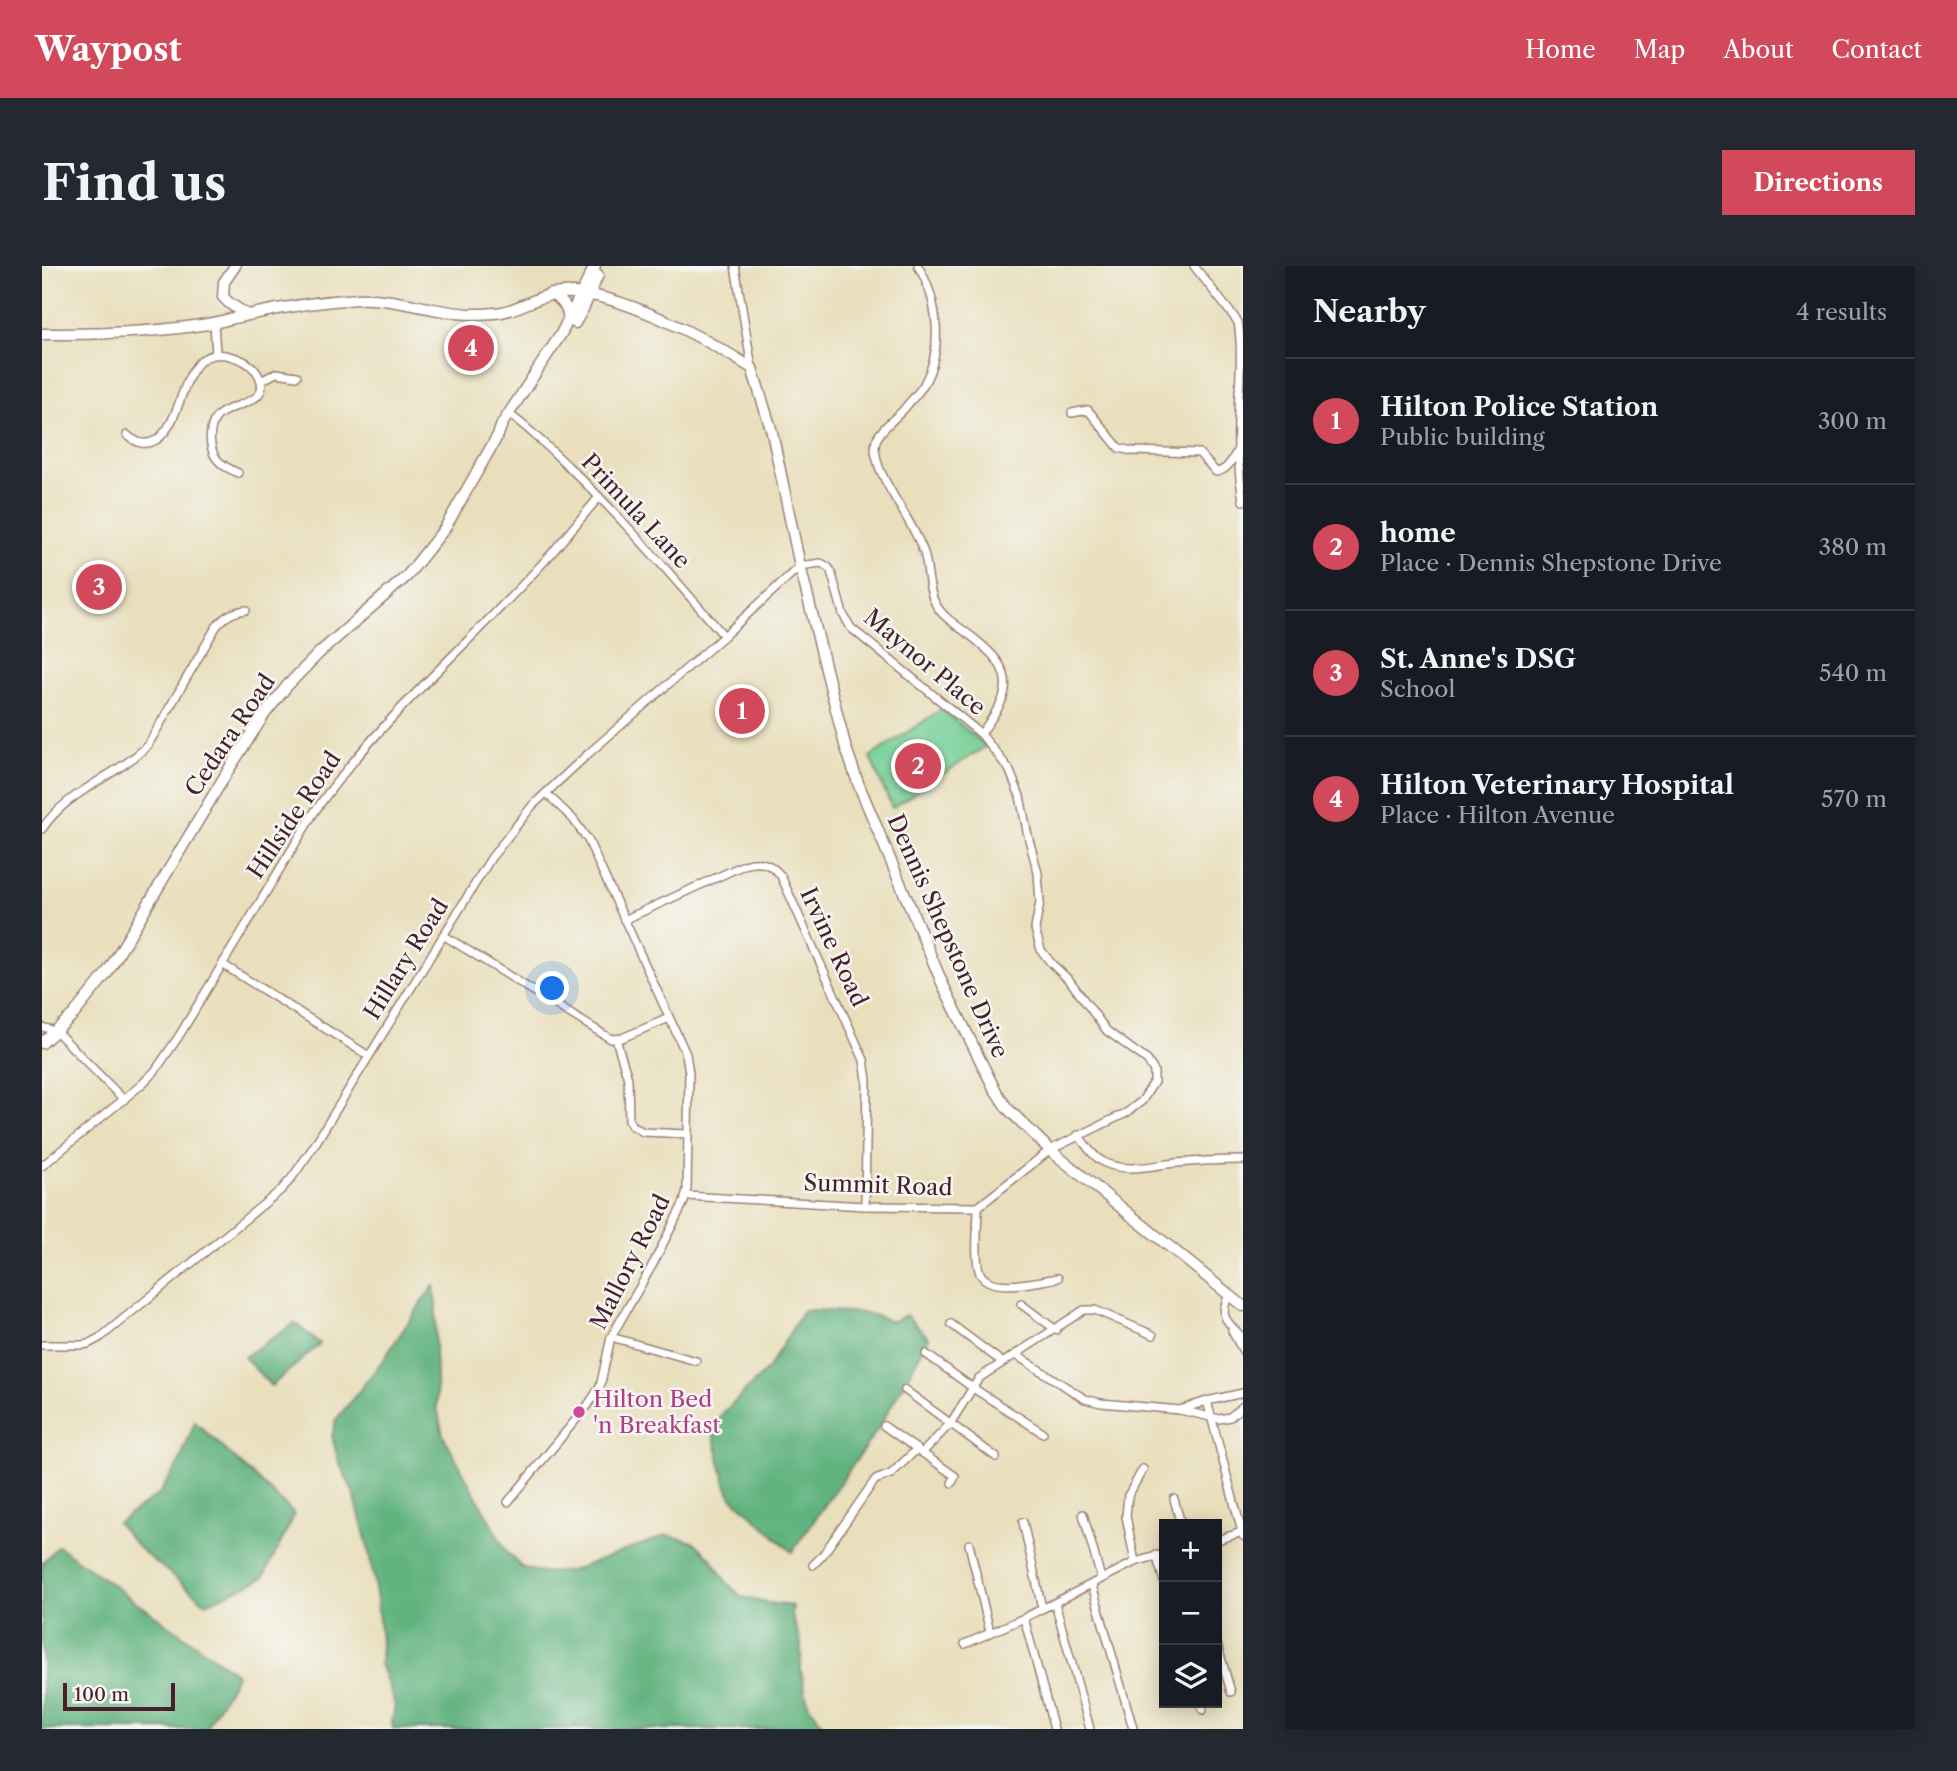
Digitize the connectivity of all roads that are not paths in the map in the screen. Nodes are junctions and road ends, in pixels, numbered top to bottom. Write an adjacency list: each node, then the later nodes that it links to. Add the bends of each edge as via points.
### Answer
1 (235, 266): 9 (street, via 224,282 223,296)
2 (595, 266): 8 (street)
3 (601, 266): 8 (street)
4 (735, 266): 14 (street)
5 (918, 266): 27 (street, via 933,308 933,361 924,384 877,439 875,452 884,478 914,528 937,607 987,648 1002,670 1003,698)
6 (1194, 266): 20 (street, via 1241,331)
7 (550, 294): 8 (street); 9 (street, via 496,313 469,314 363,299); 10 (street, via 566,306)
8 (586, 294): 10 (street, Cedara Road); 14 (street, via 640,310 702,338); 18 (street, Cedara Road, via 552,361)
9 (247, 315): 11 (street)
10 (569, 321): 18 (street, Cedara Road)
11 (214, 323): 12 (street, via 152,331); 13 (street)
12 (42, 334)
13 (216, 354): 16 (street, via 241,359); 19 (street, via 192,369 168,428 159,437 142,444)
14 (752, 368): 24 (street, Dennis Shepstone Drive, via 772,432)
15 (297, 376): 16 (street, via 276,373)
16 (261, 381): 21 (street, via 260,394 219,414 211,432 216,458)
17 (1072, 413): 20 (street, via 1089,410 1119,448 1199,453 1216,472 1226,468)
18 (511, 416): 22 (street, Primula Lane); 35 (street, Cedara Road, via 502,424 444,528 407,576 319,653 264,715 107,973)
19 (127, 435)
20 (1238, 449): 23 (street)
21 (238, 473)
22 (599, 497): 26 (street, Primula Lane); 32 (street, Hillside Road, via 550,555 354,758 315,811)
23 (1243, 501)
24 (800, 566): 26 (street, Hillary Road); 27 (street, Maynor Place, via 818,563 828,567 851,628); 42 (street, Dennis Shepstone Drive, via 845,745 943,985 994,1088 1007,1108)
25 (246, 610): 29 (street, via 233,612 216,627 148,745 62,806)
26 (724, 636): 28 (street, Hillary Road)
27 (981, 734): 41 (street, Summit Road, via 1009,769 1020,796 1040,890 1035,929 1041,950 1107,1031 1147,1060 1154,1071 1154,1082 1142,1101)
28 (546, 793): 30 (street, Mallory Road, via 582,830); 31 (street, Hillary Road, via 491,858)
29 (42, 829)
30 (624, 920): 33 (street, Mallory Road); 46 (street, Irvine Road, via 744,865 767,863 775,869 864,1060)
31 (443, 935): 36 (street); 38 (street, Hillary Road)
32 (222, 964): 38 (street); 39 (street, Hillside Road, via 167,1055)
33 (669, 1018): 36 (street); 40 (street, Mallory Road, via 686,1054 689,1073)
34 (42, 1027): 35 (street)
35 (56, 1031): 37 (street, Cedara Road); 39 (street)
36 (616, 1039): 40 (street, via 628,1079 631,1125 643,1132)
37 (42, 1043)
38 (369, 1056): 58 (street, Hillary Road, via 281,1190 101,1337 88,1345)
39 (124, 1100): 44 (street, Hillside Road)
40 (687, 1134): 45 (street, Mallory Road)
41 (1078, 1135): 42 (street, Summit Road); 43 (street, via 1096,1157 1122,1167)
42 (1050, 1150): 47 (street, Summit Road); 49 (street, Dennis Shepstone Drive)
43 (1243, 1160)
44 (42, 1166)
45 (686, 1196): 46 (street, Summit Road); 56 (street, Mallory Road)
46 (865, 1206): 47 (street, Summit Road)
47 (978, 1207): 48 (street, via 977,1262 985,1280 997,1285)
48 (1058, 1278)
49 (1229, 1295): 51 (street, Dennis Shepstone Drive); 52 (street, via 1223,1308)
50 (1021, 1304): 54 (street)
51 (1243, 1306)
52 (1227, 1321): 57 (street); 59 (street)
53 (951, 1324): 63 (street)
54 (1056, 1330): 55 (street, via 1089,1309); 61 (street)
55 (1153, 1335)
56 (611, 1337): 62 (street); 79 (street, Mallory Road, via 597,1393)
57 (1243, 1338)
58 (42, 1345)
59 (1243, 1351)
60 (926, 1354): 64 (street)
61 (1016, 1355): 63 (street); 69 (street, via 1084,1399)
62 (696, 1361)
63 (1002, 1363): 64 (street, via 979,1378)
64 (973, 1388): 71 (street); 73 (street)
65 (905, 1391): 71 (street)
66 (1243, 1393): 67 (street)
67 (1207, 1401): 69 (street); 70 (street)
68 (1243, 1406): 70 (street, via 1230,1417)
69 (1180, 1410): 70 (street)
70 (1211, 1418): 83 (street)
71 (950, 1424): 74 (street); 75 (street)
72 (884, 1426): 74 (street)
73 (1043, 1433)
74 (920, 1451): 77 (street, via 955,1476); 88 (street, via 891,1474 875,1480)
75 (996, 1458)
76 (1143, 1469): 87 (street, via 1128,1496 1126,1516)
77 (952, 1483)
78 (1174, 1499): 81 (street)
79 (508, 1502)
80 (1083, 1514): 89 (street)
81 (1180, 1519)
82 (1023, 1522): 92 (street)
83 (1242, 1534): 84 (street)
84 (1222, 1539)
85 (969, 1544): 94 (street)
86 (1159, 1555): 87 (street)
87 (1135, 1562): 89 (street)
88 (813, 1565)
89 (1101, 1578): 90 (street)
90 (1091, 1585): 91 (street); 98 (street)
91 (1055, 1603): 92 (street); 100 (street)
92 (1042, 1608): 93 (street)
93 (1024, 1618): 94 (street); 99 (street)
94 (989, 1632): 95 (street)
95 (965, 1644)
96 (1217, 1645): 97 (street)
97 (1231, 1692)
98 (1133, 1728)
99 (1054, 1729)
100 (1090, 1729)

